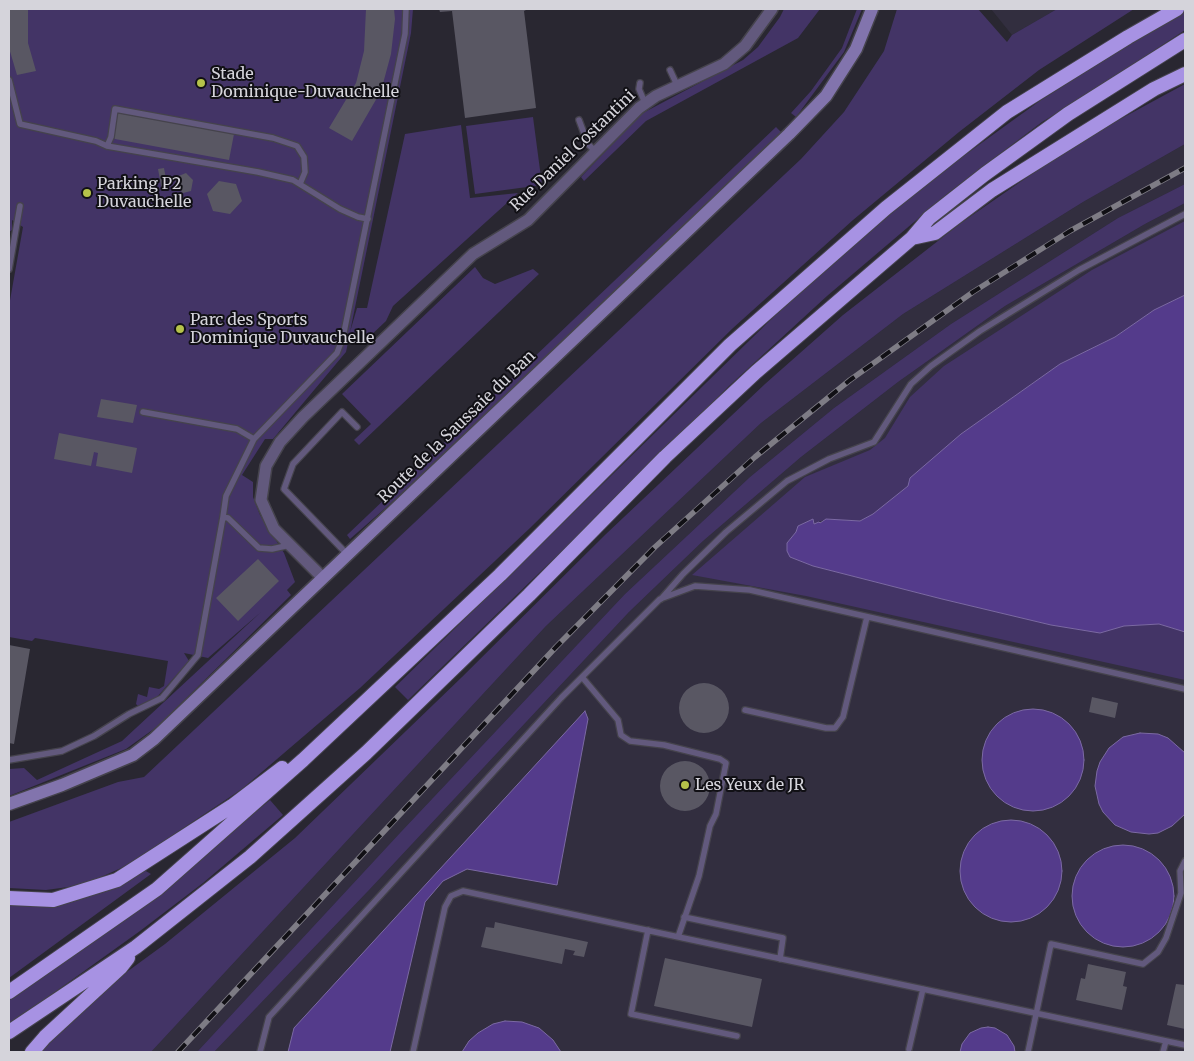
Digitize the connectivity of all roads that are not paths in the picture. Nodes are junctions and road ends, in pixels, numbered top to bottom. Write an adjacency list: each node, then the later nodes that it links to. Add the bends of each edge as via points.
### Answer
1 (406, 9): 18 (lane, via 406,34)
2 (772, 9): 10 (street, Rue Daniel Costantini, via 737,54)
3 (872, 9): 26 (main road, Route de la Saussaie du Ban, via 856,49 826,96)
4 (1177, 9): 34 (highway, via 1007,112 886,208 730,344 500,576)
5 (1185, 40): 19 (highway, via 1068,114 985,174 929,218)
6 (670, 70): 10 (lane)
7 (1185, 74): 19 (highway, via 1154,89 992,190 935,233)
8 (9, 80): 13 (lane, via 20,124)
9 (640, 83): 11 (lane, via 639,90)
10 (678, 87): 11 (street, Rue Daniel Costantini)
11 (646, 103): 14 (street, Rue Daniel Costantini)
12 (579, 120): 14 (lane, via 588,144)
13 (107, 146): 15 (lane, via 258,172); 15 (lane, via 116,109 273,138 297,146 304,157)
14 (596, 152): 25 (street, Rue Daniel Costantini, via 528,220 473,254 280,442 266,466 261,500 274,529)
15 (300, 184): 18 (lane, via 340,209)
16 (20, 206): 20 (lane)
17 (1185, 214): 28 (lane, via 1079,270 980,331 931,366 911,384 874,442 829,459 787,481 726,532)
18 (368, 219): 23 (lane, via 343,337 336,353)
19 (912, 238): 41 (highway, via 756,372 665,457 366,753 250,857)
20 (9, 269)
21 (143, 412): 23 (lane, via 237,428)
22 (357, 427): 26 (lane, via 342,412 293,464 284,489)
23 (254, 439): 24 (lane, via 229,487)
24 (223, 517): 25 (lane, via 228,518 259,548); 33 (lane, via 198,655 162,698 62,751)
25 (290, 545): 27 (street, Rue Daniel Costantini)
26 (347, 554): 27 (main road, Route de la Saussaie du Ban)
27 (322, 577): 35 (main road, Route de la Saussaie du Ban, via 133,756)
28 (660, 599): 29 (lane, via 695,586 750,590); 30 (lane)
29 (867, 617): 31 (lane); 32 (lane, via 843,717 835,728)
30 (582, 677): 38 (lane, via 618,720 621,735 630,741 664,745 726,763 716,814); 52 (lane, via 269,1017)
31 (1185, 689)
32 (745, 710)
33 (9, 760)
34 (303, 760): 37 (highway, via 285,765 232,806 117,880 53,900); 44 (highway, via 157,890)
35 (9, 804)
36 (1185, 860): 45 (lane, via 1180,871 1181,893 1158,952 1143,964 1051,944)
37 (9, 898)
38 (684, 917): 40 (lane); 42 (lane, via 783,938)
39 (648, 930): 40 (lane); 47 (lane, via 631,1014); 53 (lane, via 464,891 451,896 445,907)
40 (678, 936): 42 (lane)
41 (136, 947): 46 (highway); 51 (highway, via 121,967 45,1036)
42 (780, 958): 43 (lane)
43 (923, 989): 45 (lane); 50 (lane)
44 (9, 992)
45 (1036, 1013): 48 (lane); 54 (lane)
46 (9, 1032)
47 (738, 1036)
48 (1166, 1041): 49 (lane); 55 (lane)
49 (1185, 1045)
50 (909, 1049)
51 (32, 1052)
52 (260, 1052)
53 (412, 1052)
54 (1028, 1052)
55 (1163, 1052)

